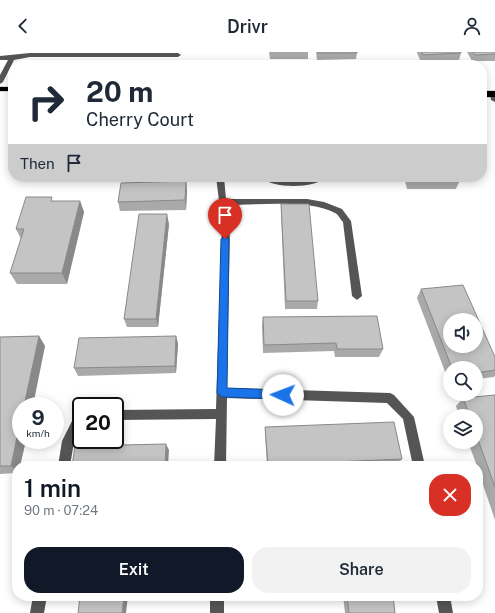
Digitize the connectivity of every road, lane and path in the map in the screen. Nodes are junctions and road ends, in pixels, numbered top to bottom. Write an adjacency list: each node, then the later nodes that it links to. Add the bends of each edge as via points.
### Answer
1 (14, 55): 2 (street); 3 (street)
2 (178, 55)
3 (0, 58)
4 (8, 67): 5 (street)
5 (0, 82)
6 (220, 182): 7 (street)
7 (222, 202): 8 (street, via 307,202 339,211 347,221); 9 (street, via 226,224)
8 (357, 296)
9 (222, 393): 10 (street); 15 (street, via 390,398 408,417)
10 (221, 414): 11 (street); 14 (street)
11 (124, 415)
12 (72, 433): 13 (street)
13 (65, 461)
14 (220, 461)
15 (418, 461)
16 (39, 601): 19 (street)
17 (217, 601): 20 (street)
18 (444, 601): 21 (street)
19 (37, 613)
20 (217, 613)
21 (446, 613)

